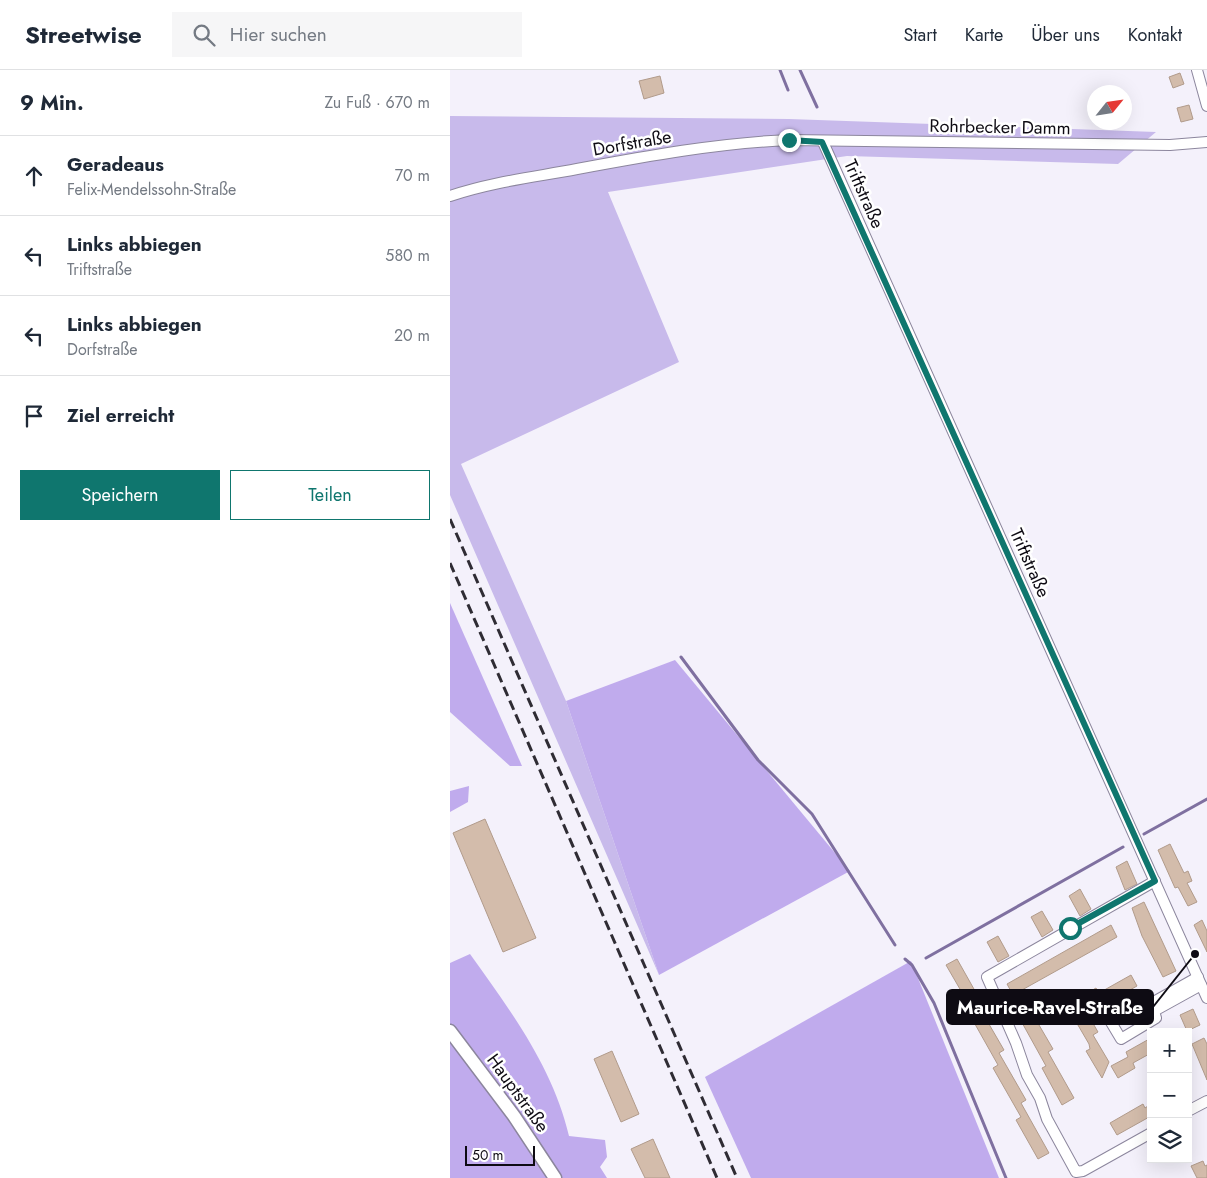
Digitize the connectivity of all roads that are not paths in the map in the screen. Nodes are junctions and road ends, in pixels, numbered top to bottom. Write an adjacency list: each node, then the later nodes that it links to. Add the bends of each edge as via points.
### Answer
1 (1197, 70): 2 (street)
2 (1207, 106)
3 (822, 142): 4 (street, Rohrbecker Damm, via 1170,145); 5 (street, Dorfstraße, via 748,142 714,146 511,181); 6 (street, Triftstraße)
4 (1207, 142)
5 (450, 196)
6 (1155, 881): 7 (street, Triftstraße); 12 (street, via 987,977 1047,1119 1076,1172)
7 (1203, 987): 8 (street)
8 (1152, 1008)
9 (450, 1031): 13 (street, Hauptstraße, via 514,1116)
10 (1207, 1101): 11 (street)
11 (1192, 1110)
12 (1147, 1135)
13 (555, 1178)

